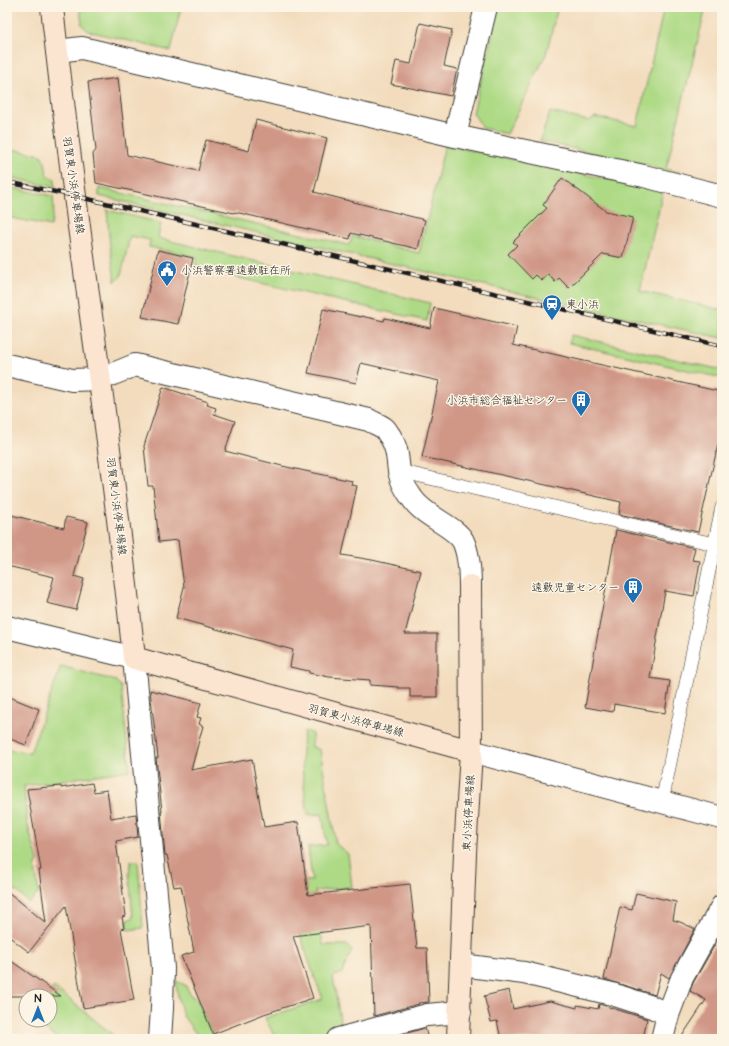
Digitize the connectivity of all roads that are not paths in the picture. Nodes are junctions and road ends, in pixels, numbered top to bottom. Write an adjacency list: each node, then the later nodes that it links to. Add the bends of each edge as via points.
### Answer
1 (52, 7): 3 (main road, 羽賀東小浜停車場線)
2 (486, 7): 4 (street)
3 (57, 51): 4 (street, via 82,48); 7 (main road, 羽賀東小浜停車場線)
4 (455, 136): 5 (street, via 644,176)
5 (722, 196)
6 (7, 365): 7 (street, via 72,380)
7 (101, 379): 8 (street, via 135,365 368,420 385,429 394,443 398,454); 13 (main road, 羽賀東小浜停車場線)
8 (399, 471): 10 (lane); 11 (street, via 404,487 414,502 462,540 469,568)
9 (722, 507): 10 (lane)
10 (714, 544): 15 (lane)
11 (470, 586): 14 (main road, 東小浜停車場線)
12 (7, 627): 13 (street)
13 (134, 658): 14 (main road, 羽賀東小浜停車場線); 21 (street, via 163,968)
14 (471, 752): 15 (street); 18 (main road, 東小浜停車場線)
15 (662, 802): 16 (street)
16 (722, 818)
17 (722, 906): 20 (street, via 682,978)
18 (461, 965): 19 (main road, 東小浜停車場線); 20 (street, via 524,972 612,994)
19 (460, 1012): 22 (street, via 427,1015); 23 (main road, 東小浜停車場線)
20 (668, 1015): 24 (street)
21 (160, 1039)
22 (338, 1039)
23 (458, 1039)
24 (662, 1039)

